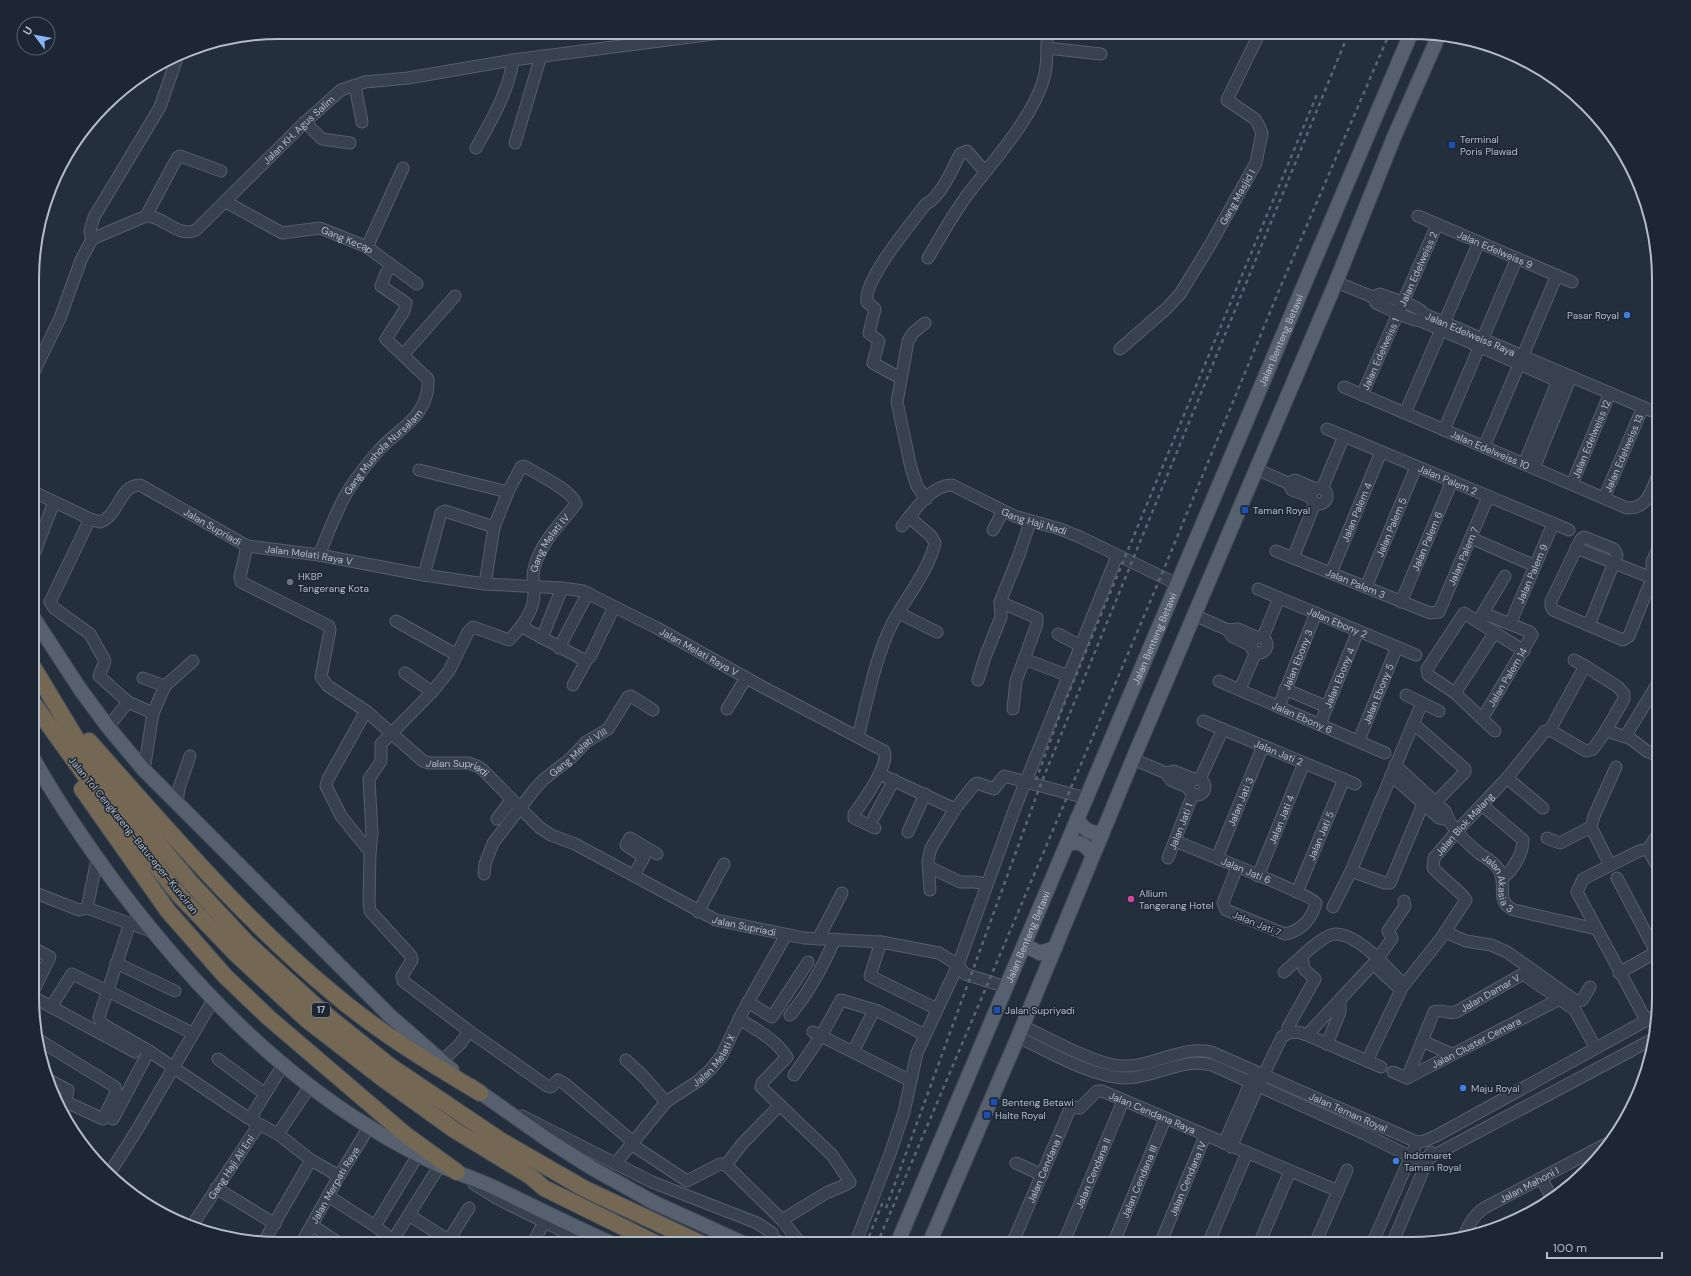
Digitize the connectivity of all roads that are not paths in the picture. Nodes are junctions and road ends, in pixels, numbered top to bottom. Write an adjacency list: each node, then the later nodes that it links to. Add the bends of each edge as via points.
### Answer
1 (674, 39): 8 (street, Jalan KH. Agus Salim)
2 (1047, 39): 6 (street)
3 (1257, 39): 39 (street, Gang Masjid I, via 1227,100 1249,114 1258,124 1262,133 1256,163 1180,294)
4 (1408, 39): 91 (main road, Jalan Benteng Betawi)
5 (1437, 41): 31 (main road, via 1394,137)
6 (1047, 48): 7 (street); 18 (street, via 1044,78 1033,103)
7 (1101, 54)
8 (541, 56): 9 (street, Jalan KH. Agus Salim); 15 (street)
9 (513, 60): 11 (street, Jalan KH. Agus Salim, via 408,78 365,82); 16 (street, via 503,96)
10 (175, 63): 24 (street, via 160,107 94,216 90,231)
11 (355, 86): 12 (street, Jalan KH. Agus Salim, via 334,95); 13 (street)
12 (305, 122): 14 (street, via 322,139); 20 (street, Jalan KH. Agus Salim)
13 (362, 122)
14 (350, 143)
15 (515, 143)
16 (476, 148)
17 (403, 168): 26 (street)
18 (987, 170): 27 (street, via 953,216); 43 (street, via 967,151 960,154 937,195 925,205 887,256 867,293 867,302 875,309 869,332 879,342 873,363)
19 (221, 171): 21 (street, via 180,156 157,191)
20 (226, 202): 21 (street, Jalan KH. Agus Salim, via 204,224 190,233 178,230 155,217); 26 (street, Gang Kecap, via 282,233 320,228)
21 (146, 216): 24 (street)
22 (1418, 216): 23 (street, Jalan Edelweiss 9)
23 (1437, 225): 25 (street, Jalan Edelweiss 9); 35 (street, Jalan Edelweiss 2)
24 (92, 239): 42 (street)
25 (1479, 242): 28 (street, Jalan Edelweiss 9); 37 (street)
26 (367, 247): 29 (street, Gang Kecap)
27 (928, 258)
28 (1517, 258): 30 (street, Jalan Edelweiss 9); 38 (street)
29 (391, 266): 33 (street, Gang Kecap); 40 (street, via 381,286 406,303 404,311 386,339)
30 (1557, 275): 32 (street, Jalan Edelweiss 9); 41 (street)
31 (1336, 282): 35 (street, Jalan Edelweiss Raya, via 1373,297 1376,303); 58 (main road)
32 (1572, 282)
33 (417, 284)
34 (455, 296): 40 (street)
35 (1401, 308): 37 (street, Jalan Edelweiss Raya, via 1417,307); 47 (street, Jalan Edelweiss 1)
36 (924, 323): 43 (street, via 908,341)
37 (1443, 327): 38 (street, Jalan Edelweiss Raya); 50 (street)
38 (1481, 343): 41 (street, Jalan Edelweiss Raya); 52 (street)
39 (1120, 349)
40 (403, 355): 80 (street, Gang Mushola Nursalam, via 428,379 429,390 424,405 408,426 380,449 351,486 338,508)
41 (1521, 360): 44 (street, Jalan Edelweiss Raya); 54 (street)
42 (39, 362)
43 (900, 378): 67 (street, via 897,402 900,421 917,486)
44 (1564, 378): 46 (street, Jalan Edelweiss Raya); 56 (street)
45 (1344, 387): 47 (street, Jalan Edelweiss 10)
46 (1610, 393): 48 (street, Jalan Edelweiss Raya); 61 (street, Jalan Edelweiss 12)
47 (1362, 395): 50 (street, Jalan Edelweiss 10)
48 (1643, 408): 49 (street, Jalan Edelweiss Raya); 68 (street, Jalan Edelweiss 13)
49 (1652, 411)
50 (1405, 413): 52 (street, Jalan Edelweiss 10)
51 (1327, 429): 53 (street, Jalan Palem 2)
52 (1444, 430): 54 (street, Jalan Edelweiss 10)
53 (1344, 436): 55 (street, Jalan Palem 2); 65 (street)
54 (1484, 446): 56 (street, Jalan Edelweiss 10)
55 (1381, 452): 57 (street, Jalan Palem 2); 86 (street, Jalan Palem 4)
56 (1529, 466): 61 (street, Jalan Edelweiss 10)
57 (1416, 467): 60 (street, Jalan Palem 2); 93 (street, Jalan Palem 5)
58 (1256, 468): 65 (street, via 1288,483 1295,480); 104 (main road)
59 (419, 470): 63 (street)
60 (1452, 481): 66 (street, Jalan Palem 2); 99 (street, Jalan Palem 6)
61 (1572, 484): 68 (street, Jalan Edelweiss 10)
62 (1652, 488): 68 (street, Jalan Edelweiss 10, via 1646,502 1638,507 1627,508)
63 (508, 492): 73 (street); 92 (street, Gang Melati IV, via 521,467 524,466 575,498 576,504 542,545 535,565)
64 (39, 494): 69 (street, Jalan Supriadi)
65 (1316, 495): 82 (street)
66 (1488, 497): 74 (street, Jalan Palem 2); 76 (street, Jalan Palem 7)
67 (926, 498): 70 (street, Gang Haji Nadi, via 952,485); 101 (street, Gang Haji Nadi, via 905,522 931,536 935,543 920,577)
68 (1604, 498)
69 (54, 502): 71 (street, Jalan Supriadi); 77 (street)
70 (1003, 511): 72 (street, Gang Haji Nadi); 75 (street)
71 (90, 519): 78 (street, Jalan Supriadi, via 100,522 106,520 129,488 140,485); 144 (street, via 50,602 54,608 90,634 105,661 99,676)
72 (1030, 522): 81 (street, Gang Haji Nadi, via 1060,529); 98 (street)
73 (494, 527): 87 (street, via 445,511 441,513); 90 (street)
74 (1561, 527): 83 (street, Jalan Palem 9); 109 (street, Jalan Palem 9)
75 (993, 530)
76 (1472, 535): 83 (street); 103 (street, Jalan Palem 7)
77 (39, 541)
78 (247, 546): 80 (street, Jalan Melati Raya V); 151 (street, Jalan Supriadi, via 241,582 329,626 321,677 328,686)
79 (1276, 551): 82 (street, Jalan Palem 3)
80 (319, 555): 87 (street, Jalan Melati Raya V)
81 (1117, 556): 91 (street, Gang Haji Nadi); 117 (street)
82 (1293, 558): 86 (street, Jalan Palem 3)
83 (1537, 562): 109 (street, Jalan Palem 9)
84 (1652, 562): 89 (street)
85 (1615, 564): 89 (street); 107 (street); 107 (street, via 1576,548 1550,604 1553,610)
86 (1332, 573): 93 (street, Jalan Palem 3)
87 (424, 575): 90 (street, Jalan Melati Raya V)
88 (1506, 576): 105 (street)
89 (1652, 578): 107 (street, via 1627,639 1623,640)
90 (485, 584): 92 (street, Jalan Melati Raya V)
91 (1177, 584): 187 (main road, Jalan Benteng Betawi)
92 (533, 587): 94 (street, Jalan Melati Raya V); 110 (street, Gang Melati IV, via 532,603)
93 (1366, 587): 99 (street, Jalan Palem 3)
94 (562, 588): 96 (street, Jalan Melati Raya V); 115 (street)
95 (1258, 589): 97 (street, Jalan Ebony 2)
96 (588, 593): 100 (street, Jalan Melati Raya V); 119 (street)
97 (1279, 598): 102 (street, Jalan Ebony 2); 116 (street)
98 (1000, 602): 124 (street, via 1037,618); 133 (street, via 1001,617)
99 (1401, 602): 103 (street, Jalan Palem 3)
100 (614, 607): 123 (street); 132 (street, Jalan Melati Raya V)
101 (899, 613): 112 (street); 167 (street, via 882,649)
102 (1316, 613): 111 (street, Jalan Ebony 2); 138 (street, Jalan Ebony 3)
103 (1436, 614)
104 (1194, 615): 116 (street, via 1228,630 1238,629); 173 (main road)
105 (1481, 617): 109 (street); 113 (street); 140 (street, via 1464,613 1427,672)
106 (396, 621): 122 (street)
107 (1589, 625)
108 (39, 626): 160 (main road)
109 (1514, 626): 120 (street, Jalan Palem 14, via 1532,635)
110 (522, 627): 115 (street); 122 (street, via 509,640 473,627)
111 (1358, 631): 118 (street, Jalan Ebony 2); 147 (street, Jalan Ebony 4)
112 (937, 632)
113 (1495, 632): 120 (street); 140 (street)
114 (1058, 634): 117 (street)
115 (542, 638): 119 (street)
116 (1257, 643): 137 (street)
117 (1081, 646): 129 (street)
118 (1397, 647): 121 (street, Jalan Ebony 2); 168 (street, Jalan Ebony 5)
119 (559, 648): 135 (street, via 586,662)
120 (1524, 650): 156 (street, Jalan Palem 14)
121 (1416, 655)
122 (457, 656): 139 (street)
123 (590, 657)
124 (1024, 659): 129 (street); 149 (street, via 1016,681)
125 (1574, 660): 127 (street)
126 (192, 661): 136 (street)
127 (1585, 666): 162 (street); 165 (street, via 1618,687 1624,694 1624,699)
128 (405, 673): 139 (street)
129 (1069, 676): 183 (street)
130 (39, 677): 143 (highway, Jalan Tol Cengkareng–Batuceper–Kunciran / 17)
131 (143, 678): 136 (street)
132 (746, 678): 148 (street); 167 (street, Jalan Melati Raya V)
133 (978, 680)
134 (1219, 681): 137 (street, Jalan Ebony 6)
135 (573, 685)
136 (165, 686): 155 (street)
137 (1240, 689): 146 (street, Jalan Ebony 6)
138 (1285, 689): 146 (street, Jalan Ebony 3); 147 (street)
139 (432, 692): 163 (street)
140 (1455, 693): 156 (street)
141 (1652, 693): 166 (street)
142 (1406, 695): 145 (street)
143 (53, 701): 307 (highway, via 194,859 307,970 340,1000 395,1041); 366 (highway, Jalan Tol Cengkareng–Batuceper–Kunciran / 17, via 97,769 191,883 246,942 319,1008 390,1066 500,1140 585,1189)
144 (128, 702): 155 (street); 160 (street)
145 (1422, 702): 152 (street); 158 (street)
146 (1278, 706): 159 (street, Jalan Ebony 6)
147 (1327, 707): 159 (street, Jalan Ebony 4)
148 (727, 709)
149 (1013, 709)
150 (653, 710): 192 (street, Gang Melati VIII, via 631,696 628,697 608,730 586,742 571,758 543,780)
151 (366, 711): 163 (street, Jalan Supriadi); 205 (street, via 326,786 341,816)
152 (1439, 711)
153 (39, 712): 365 (highway, Jalan Tol Cengkareng–Batuceper–Kunciran / 17, via 99,794 181,897 236,954 308,1020 453,1129 530,1176 544,1188)
154 (39, 714): 338 (highway, via 82,789 168,911 211,960 269,1018 406,1135)
155 (153, 714): 177 (street)
156 (1482, 719): 164 (street)
157 (1203, 721): 161 (street, Jalan Jati 2)
158 (1413, 723): 178 (street); 189 (street, via 1465,769 1465,772)
159 (1320, 724): 168 (street, Jalan Ebony 6)
160 (108, 727): 177 (main road)
161 (1223, 729): 169 (street, Jalan Jati 2); 185 (street, Jalan Jati 1)
162 (1550, 730): 165 (street, via 1586,751 1593,749); 180 (street, Jalan Blok Malang, via 1541,734)
163 (392, 732): 188 (street, Jalan Supriadi, via 423,761 468,763 477,766); 205 (street, via 382,744 381,761 369,779 372,834)
164 (1495, 732)
165 (1605, 732): 166 (street, via 1610,730 1621,737)
166 (1626, 736): 171 (street)
167 (858, 737): 179 (street, Jalan Melati Raya V, via 882,748 886,753)
168 (1359, 740): 170 (street, Jalan Ebony 6)
169 (1263, 746): 174 (street, Jalan Jati 2); 209 (street, Jalan Jati 3)
170 (1385, 753)
171 (1652, 753)
172 (190, 756): 190 (street, via 179,788)
173 (1133, 759): 185 (street, via 1166,773 1174,771); 200 (main road)
174 (1304, 763): 181 (street, Jalan Jati 2); 218 (street, Jalan Jati 4)
175 (1616, 767): 197 (street)
176 (39, 769): 210 (main road, via 56,800)
177 (144, 770): 190 (main road)
178 (1393, 770): 189 (street, Jalan Akasia 3); 215 (street)
179 (881, 772): 182 (street); 182 (street, via 854,814 857,820 874,822)
180 (1507, 778): 191 (street, Jalan Blok Malang); 193 (street)
181 (1344, 779): 184 (street, Jalan Jati 2); 223 (street, Jalan Jati 5)
182 (894, 780): 186 (street)
183 (1026, 782): 187 (street); 194 (street, via 1004,776 991,789 977,783); 221 (street)
184 (1355, 784)
185 (1194, 785): 202 (street, Jalan Jati 1)
186 (925, 794): 194 (street); 199 (street)
187 (1086, 798): 196 (main road, Jalan Benteng Betawi)
188 (512, 799): 192 (street, Jalan Supriadi); 195 (street)
189 (1429, 803): 198 (street, Jalan Akasia 3, via 1445,811 1448,820); 215 (street, via 1390,883)
190 (177, 804): 291 (main road, via 389,1015)
191 (1482, 805): 198 (street, Jalan Blok Malang); 219 (street, via 1523,840 1516,862)
192 (521, 808): 216 (street, via 493,843 484,864); 217 (street, Jalan Supriadi, via 550,835 575,844)
193 (1543, 808)
194 (955, 809): 213 (street, via 931,848)
195 (496, 819)
196 (1077, 819): 200 (main road, via 1091,833); 204 (main road, Jalan Benteng Betawi)
197 (1591, 827): 201 (street, via 1560,842); 212 (street)
198 (1457, 831): 219 (street, Jalan Akasia 3, via 1468,844 1496,865); 234 (street, Jalan Blok Malang, via 1434,858 1433,868 1466,899)
199 (908, 832)
200 (1103, 832): 207 (main road)
201 (1546, 838)
202 (1175, 841): 208 (street, Jalan Jati 1); 209 (street, Jalan Jati 6)
203 (1652, 843): 212 (street, via 1648,849 1639,850)
204 (1067, 844): 207 (main road, via 1080,842); 240 (main road, Jalan Benteng Betawi)
205 (370, 852): 270 (street, via 369,907 374,916 411,956 412,960 402,976 403,981)
206 (657, 854): 217 (street, via 630,838 626,845 644,857)
207 (1094, 855): 241 (main road)
208 (1168, 858)
209 (1216, 858): 214 (street, Jalan Jati 6)
210 (97, 859): 229 (street); 233 (main road)
211 (724, 864): 230 (street)
212 (1610, 865): 232 (street, via 1583,878 1577,892)
213 (929, 867): 221 (street, via 960,882); 222 (street)
214 (1238, 867): 218 (street, Jalan Jati 6); 226 (street, Jalan Jati 7, via 1223,903 1226,910 1234,914 1285,934 1307,924)
215 (1351, 871): 228 (street)
216 (484, 874)
217 (634, 875): 230 (street, Jalan Supriadi)
218 (1258, 876): 223 (street, Jalan Jati 6)
219 (1502, 878): 232 (street, Jalan Akasia 3, via 1503,902 1509,908)
220 (1617, 878): 239 (street)
221 (987, 884): 249 (street)
222 (930, 890)
223 (1296, 892): 226 (street, Jalan Jati 6)
224 (842, 893): 236 (street)
225 (39, 894): 229 (street, via 79,910)
226 (1316, 902)
227 (1404, 902): 245 (street, via 1405,906 1388,931 1392,938)
228 (1333, 907)
229 (87, 908): 231 (street)
230 (698, 912): 235 (street, Jalan Supriadi, via 716,920)
231 (130, 923): 233 (street); 248 (street)
232 (1596, 929): 251 (street)
233 (153, 932): 259 (main road)
234 (1445, 932): 245 (street, Jalan Blok Malang, via 1404,985); 255 (street, via 1507,952 1576,1002 1582,1000)
235 (786, 935): 236 (street, Jalan Supriadi); 262 (street, Jalan Melati X)
236 (818, 939): 237 (street, Jalan Supriadi)
237 (835, 939): 238 (street, Jalan Supriadi); 266 (street, via 814,981)
238 (881, 942): 249 (street, Jalan Supriadi, via 939,953); 264 (street, via 870,976)
239 (1652, 943)
240 (1024, 946): 241 (main road, via 1040,953); 246 (main road, Jalan Benteng Betawi)
241 (1056, 948): 252 (main road)
242 (39, 951): 253 (street, via 50,957)
243 (1652, 955): 251 (street)
244 (1302, 956): 245 (street, Jalan Blok Malang, via 1330,935 1336,934 1359,943); 250 (street, Jalan Blok Malang); 273 (street, via 1304,969 1315,979 1288,1027)
245 (1378, 958)
246 (1018, 959): 252 (main road, via 1035,960); 254 (main road, Jalan Benteng Betawi)
247 (808, 962): 262 (street, via 772,1017)
248 (116, 963): 256 (street); 257 (street)
249 (958, 965): 254 (street, Jalan Supriadi, via 965,974); 264 (street)
250 (1284, 972)
251 (1619, 973): 269 (street)
252 (1044, 974): 271 (main road)
253 (39, 980)
254 (1006, 987): 371 (main road, Jalan Benteng Betawi)
255 (1590, 987)
256 (104, 989): 263 (street, via 72,974); 272 (street); 284 (street, via 99,1017 102,1024)
257 (175, 991)
258 (39, 1000): 263 (street)
259 (212, 1000): 272 (street); 294 (main road)
260 (1558, 1000): 278 (street, Jalan Damar V, via 1523,974 1456,1012 1449,1014 1439,1010 1433,1013); 282 (street, via 1575,1010); 288 (street, Jalan Cluster Cemara)
261 (1340, 1001): 276 (street); 281 (street, via 1340,1012); 292 (street, via 1373,964 1401,990)
262 (748, 1002): 268 (street, Jalan Melati X)
263 (51, 1007): 285 (street)
264 (937, 1009): 275 (street)
265 (874, 1010): 274 (street, via 841,1000); 275 (street); 286 (street)
266 (790, 1015)
267 (1651, 1018): 269 (street)
268 (739, 1019): 310 (street, Jalan Melati X, via 722,1055 711,1069); 313 (street, via 766,1035 787,1057 760,1086)
269 (1646, 1020): 282 (street)
270 (469, 1031): 291 (street); 323 (street, via 547,1086 551,1087 557,1081 562,1081)
271 (1020, 1032): 277 (street, Jalan Teman Royal); 283 (street, Jalan Teman Royal); 372 (main road)
272 (192, 1033): 297 (street)
273 (1288, 1033): 276 (street, via 1298,1032); 299 (street, via 1282,1037)
274 (817, 1034): 286 (street); 300 (street)
275 (925, 1035): 303 (street, via 917,1053)
276 (1307, 1035): 281 (street)
277 (1052, 1040): 283 (street); 287 (street, Jalan Teman Royal, via 1105,1063 1121,1066 1136,1065 1194,1051)
278 (1422, 1041): 288 (street); 302 (street)
279 (1648, 1041): 301 (street)
280 (44, 1042): 314 (street, via 112,1084 116,1090 103,1119)
281 (1327, 1044): 292 (street)
282 (1596, 1047): 293 (street)
283 (1048, 1050): 295 (street, Jalan Teman Royal, via 1096,1073 1118,1078 1134,1077 1194,1063)
284 (149, 1051): 297 (street); 315 (street)
285 (135, 1052)
286 (853, 1052): 303 (street)
287 (1217, 1054): 295 (street); 299 (street, Jalan Teman Royal)
288 (1452, 1054): 302 (street, Jalan Cluster Cemara)
289 (218, 1059): 308 (street)
290 (626, 1060): 310 (street)
291 (442, 1061): 307 (main road)
292 (1367, 1061): 296 (street)
293 (1571, 1062): 301 (street); 321 (street)
294 (284, 1065): 306 (main road); 308 (street, Gang Haji Ali Eni)
295 (1212, 1065): 305 (street, Jalan Teman Royal)
296 (1381, 1067)
297 (173, 1068): 317 (street); 335 (street)
298 (1393, 1072): 302 (street)
299 (1259, 1073): 305 (street); 322 (street, Jalan Teman Royal)
300 (794, 1075)
301 (1578, 1076): 329 (street)
302 (1407, 1078)
303 (911, 1081): 370 (street, via 890,1154)
304 (55, 1083): 311 (street, via 68,1090)
305 (1254, 1084): 324 (street); 328 (street, Jalan Teman Royal)
306 (310, 1086): 318 (main road); 319 (street)
307 (480, 1093): 332 (street); 367 (main road, via 548,1140 638,1194)
308 (265, 1094): 317 (street, Gang Haji Ali Eni, via 254,1112)
309 (1123, 1101): 312 (street, Jalan Cendana Raya, via 1097,1091); 316 (street, Jalan Cendana Raya); 374 (street, Jalan Cendana II)
310 (666, 1102): 323 (street, Jalan Melati X)
311 (65, 1104)
312 (1085, 1104): 339 (street, Jalan Cendana I, via 1080,1108 1071,1108)
313 (780, 1105): 334 (street, via 742,1144); 348 (street, via 832,1155 850,1182 826,1193)
314 (66, 1108)
315 (114, 1119)
316 (1165, 1119): 320 (street, Jalan Cendana Raya); 375 (street, Jalan Cendana III)
317 (255, 1121): 319 (street); 342 (street, Gang Haji Ali Eni, via 256,1129)
318 (369, 1127): 327 (main road); 340 (street, Jalan Merpati Raya)
319 (278, 1134): 330 (street)
320 (1205, 1136): 324 (street, Jalan Cendana Raya); 376 (street, Jalan Cendana IV)
321 (1436, 1136): 322 (street); 329 (street)
322 (1417, 1142): 328 (street)
323 (632, 1143): 332 (street, Jalan Melati X); 334 (street, via 684,1180 690,1180 720,1164)
324 (1227, 1145): 326 (street, Jalan Cendana Raya)
325 (1598, 1148): 341 (street, Jalan Mahoni I)
326 (1246, 1153): 337 (street, Jalan Cendana Raya); 377 (street)
327 (418, 1155): 333 (main road); 353 (street)
328 (1411, 1157): 329 (street, Jalan Teman Royal); 380 (street)
329 (1429, 1158): 381 (street)
330 (311, 1160): 340 (street); 351 (street)
331 (1016, 1163): 339 (street)
332 (615, 1164): 368 (street, via 652,1182 757,1223 772,1233)
333 (440, 1165): 338 (main road); 347 (street)
334 (726, 1165): 348 (street)
335 (112, 1169)
336 (1347, 1170): 343 (street)
337 (1290, 1171): 343 (street, Jalan Cendana Raya); 378 (street)
338 (457, 1172): 350 (street, via 498,1200); 364 (main road)
339 (1042, 1175): 373 (street, Jalan Cendana I)
340 (338, 1176): 345 (street, Jalan Merpati Raya)
341 (1541, 1178): 344 (street); 354 (street, Jalan Mahoni I, via 1475,1214)
342 (216, 1188): 349 (street, Gang Haji Ali Eni); 351 (street)
343 (1338, 1191): 379 (street)
344 (1550, 1194)
345 (328, 1196): 352 (street, Jalan Merpati Raya); 353 (street)
346 (469, 1208): 361 (street)
347 (409, 1215): 359 (street); 360 (street)
348 (782, 1220): 369 (street)
349 (195, 1222)
350 (544, 1223): 362 (street); 363 (street)
351 (275, 1224): 355 (street)
352 (312, 1225): 356 (street, Jalan Merpati Raya); 357 (street)
353 (375, 1226): 358 (street)
354 (1466, 1231)
355 (268, 1236)
356 (306, 1237)
357 (330, 1237)
358 (389, 1237)
359 (398, 1237)
360 (440, 1237)
361 (450, 1237)
362 (536, 1237)
363 (574, 1237)
364 (598, 1237)
365 (643, 1237)
366 (687, 1237)
367 (730, 1237)
368 (773, 1237)
369 (795, 1237)
370 (858, 1237)
371 (900, 1237)
372 (932, 1237)
373 (1015, 1237)
374 (1066, 1237)
375 (1117, 1237)
376 (1163, 1237)
377 (1211, 1237)
378 (1262, 1237)
379 (1317, 1237)
380 (1375, 1237)
381 (1395, 1237)

